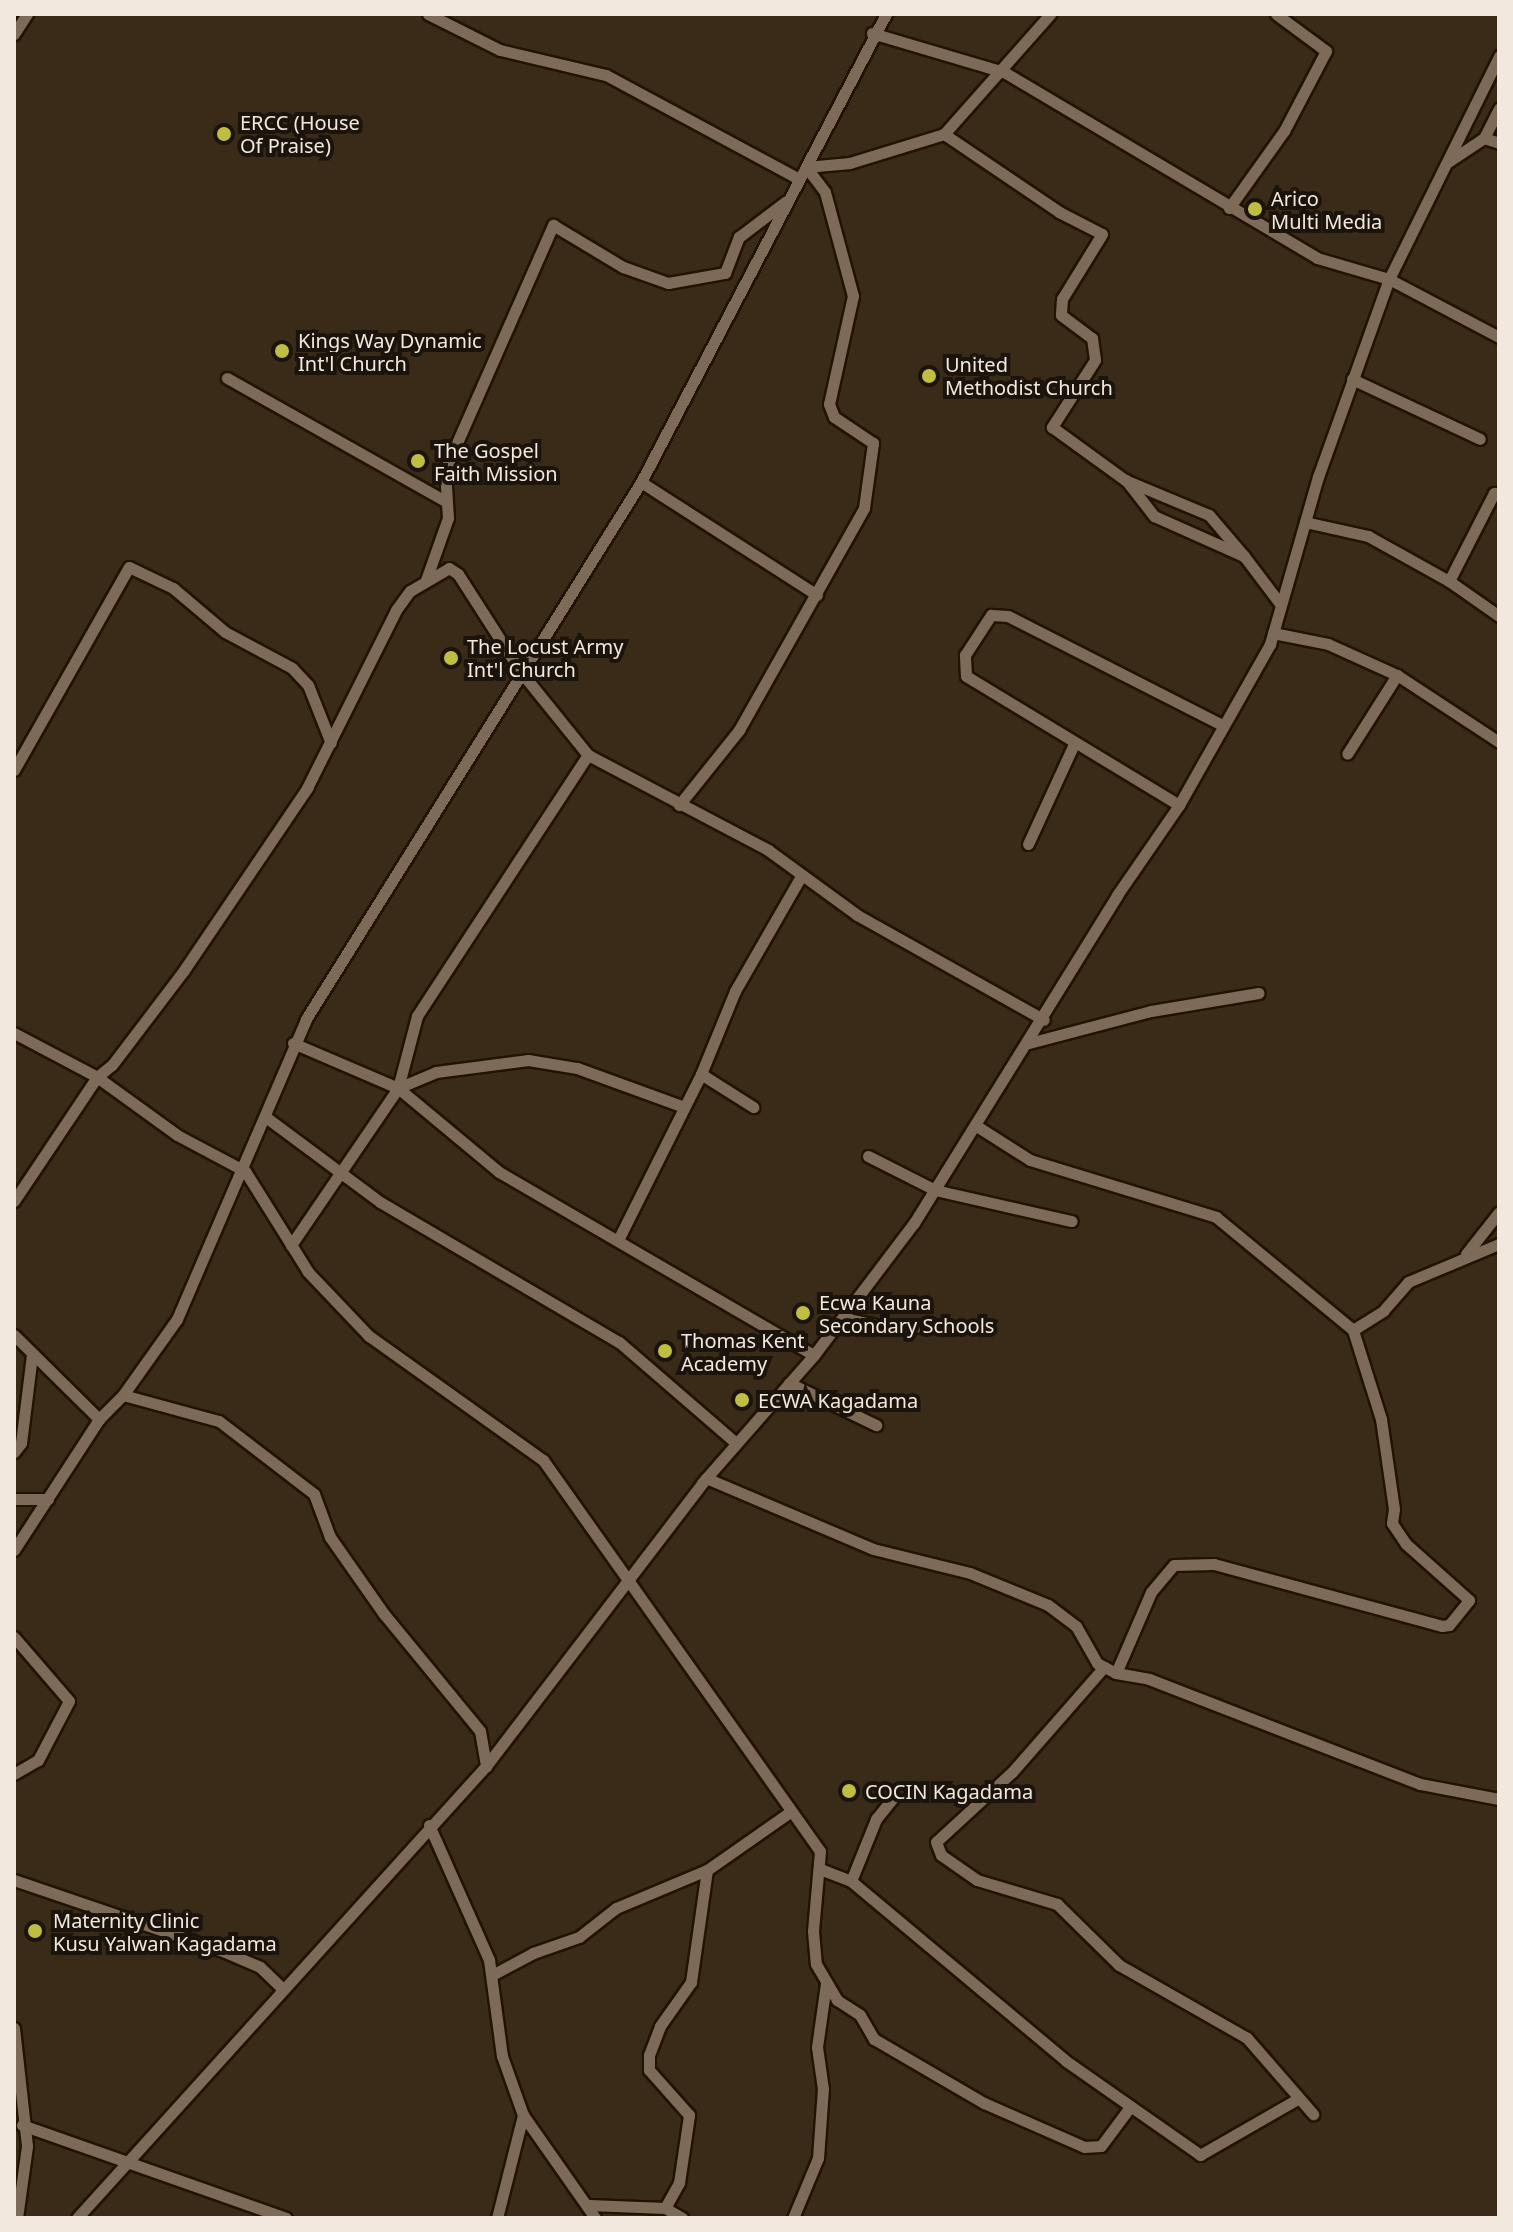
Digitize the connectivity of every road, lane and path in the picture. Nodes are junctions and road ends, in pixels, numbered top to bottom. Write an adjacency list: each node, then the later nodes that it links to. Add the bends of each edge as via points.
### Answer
1 (27, 14): 8 (street)
2 (428, 14): 17 (street, via 500,50 606,75)
3 (865, 14): 7 (street)
4 (894, 14): 7 (street)
5 (1050, 14): 10 (street)
6 (1276, 14): 19 (street, via 1326,51 1284,131)
7 (880, 21): 10 (street); 16 (street)
8 (14, 34)
9 (1499, 56): 15 (street)
10 (1004, 72): 12 (street); 19 (street)
11 (1499, 109): 13 (street)
12 (944, 134): 16 (street, via 850,163); 25 (street, via 1059,212 1102,234 1062,299 1061,315 1092,338 1095,360 1052,427)
13 (1484, 138): 14 (street); 15 (street)
14 (1499, 143)
15 (1446, 164): 20 (street)
16 (806, 167): 17 (street); 33 (street, via 825,192 853,296 829,404 834,417 873,443 864,508)
17 (799, 179): 18 (street)
18 (789, 199): 26 (street); 28 (street, via 739,237 725,273 668,283 623,267 553,225 445,470)
19 (1229, 208): 20 (street, via 1317,258)
20 (1389, 279): 21 (street); 23 (street)
21 (1499, 337)
22 (227, 378): 28 (street)
23 (1352, 379): 24 (street); 29 (street)
24 (1480, 439)
25 (1125, 480): 30 (street, via 1162,521); 30 (street, via 1209,515)
26 (641, 482): 33 (street); 37 (street)
27 (1497, 491): 32 (street)
28 (445, 501): 31 (street, via 445,534)
29 (1305, 522): 32 (street, via 1368,536); 34 (street)
30 (1244, 556): 34 (street)
31 (426, 580): 37 (street, via 449,568 458,574); 42 (street, via 396,610)
32 (1449, 581): 35 (street)
33 (817, 595): 46 (street, via 739,730)
34 (1281, 605): 36 (street)
35 (1499, 616)
36 (1273, 633): 38 (street, via 1328,644); 39 (street)
37 (521, 672): 44 (street); 53 (street)
38 (1397, 675): 41 (street); 43 (street)
39 (1222, 725): 40 (street, via 1008,616 991,615 965,655 966,676); 47 (street)
40 (1075, 742): 47 (street); 48 (street)
41 (1499, 742)
42 (331, 743): 45 (street, via 308,685 292,668 225,632 173,588 129,567); 56 (street, via 184,970 112,1065)
43 (1347, 754)
44 (588, 755): 46 (street); 57 (street, via 417,1016)
45 (14, 770)
46 (679, 805): 49 (street, via 768,850)
47 (1179, 805): 51 (street, via 1117,895)
48 (1028, 844)
49 (801, 876): 51 (street, via 882,930); 55 (street, via 735,991)
50 (1259, 993): 54 (street, via 1165,1007)
51 (1044, 1020): 54 (street)
52 (14, 1033): 56 (street)
53 (293, 1043): 57 (street); 60 (street)
54 (1029, 1043): 61 (street)
55 (701, 1074): 58 (street); 59 (street)
56 (97, 1077): 63 (street, via 177,1135); 66 (street)
57 (398, 1088): 58 (street, via 436,1072 528,1060 577,1068); 64 (street); 69 (street, via 499,1172)
58 (684, 1107): 69 (street)
59 (753, 1107)
60 (267, 1118): 63 (street); 64 (street)
61 (975, 1125): 65 (street); 75 (street, via 1030,1160 1216,1217)
62 (868, 1156): 65 (street)
63 (245, 1171): 71 (street); 80 (street, via 177,1319)
64 (339, 1171): 71 (street); 83 (street, via 380,1202 619,1342)
65 (935, 1190): 68 (street); 73 (street)
66 (14, 1201)
67 (1499, 1212): 72 (street)
68 (1072, 1221)
69 (618, 1240): 78 (street)
70 (1499, 1244): 72 (street)
71 (291, 1245): 89 (street, via 308,1272 369,1336 543,1460)
72 (1466, 1254): 75 (street, via 1408,1282 1383,1311)
73 (843, 1318): 74 (street, via 890,1328); 78 (street)
74 (916, 1327)
75 (1353, 1330): 92 (street, via 1381,1419 1392,1523 1406,1544 1469,1600 1449,1625 1442,1626 1214,1564 1174,1565 1151,1592)
76 (14, 1335): 77 (street)
77 (32, 1355): 81 (street); 84 (street, via 21,1443)
78 (814, 1355): 79 (street)
79 (789, 1383): 82 (street); 83 (street)
80 (123, 1395): 81 (street); 93 (street, via 219,1421 314,1494 330,1537 480,1731)
81 (99, 1419): 87 (street)
82 (876, 1425)
83 (735, 1442): 85 (street)
84 (14, 1452)
85 (706, 1478): 89 (street); 91 (street, via 873,1549 970,1573 1048,1605 1076,1626)
86 (14, 1499): 87 (street)
87 (48, 1499): 88 (street)
88 (14, 1550)
89 (631, 1579): 93 (street); 97 (street, via 721,1717 763,1764)
90 (14, 1637): 94 (street, via 69,1701 38,1760)
91 (1104, 1667): 92 (street); 107 (street, via 1012,1772 936,1842 941,1855 977,1880 1057,1904 1119,1965 1247,2038)
92 (1116, 1673): 96 (street, via 1149,1679 1420,1784)
93 (486, 1766): 98 (street)
94 (14, 1774)
95 (892, 1799): 102 (street, via 876,1819)
96 (1499, 1799)
97 (790, 1812): 99 (street, via 820,1851); 100 (street)
98 (429, 1825): 103 (street, via 474,1920); 105 (street)
99 (820, 1869): 102 (street); 104 (street, via 813,1931 816,1964)
100 (707, 1870): 103 (street, via 616,1908 579,1937); 116 (street, via 691,1982 660,2026 649,2055 649,2070 689,2115 679,2183)
101 (14, 1880): 105 (street, via 225,1952 260,1967)
102 (851, 1881): 108 (street, via 1066,2061)
103 (492, 1975): 110 (street, via 502,2056)
104 (826, 1984): 108 (street, via 837,2000 860,2015 874,2039 1024,2124 1084,2147 1101,2146); 123 (street, via 817,2047 823,2089 818,2158)
105 (283, 1989): 114 (street)
106 (14, 2028): 111 (street)
107 (1299, 2098): 108 (street, via 1200,2155); 109 (street)
108 (1130, 2107)
109 (1313, 2114)
110 (523, 2115): 115 (street); 120 (street)
111 (22, 2125): 113 (street); 114 (street)
112 (14, 2146): 113 (street)
113 (27, 2146): 117 (street)
114 (132, 2160): 118 (street); 119 (street)
115 (589, 2205): 116 (street); 121 (street)
116 (665, 2208): 122 (street)
117 (17, 2218)
118 (77, 2218)
119 (286, 2218)
120 (497, 2218)
121 (595, 2218)
122 (682, 2218)
123 (793, 2218)

